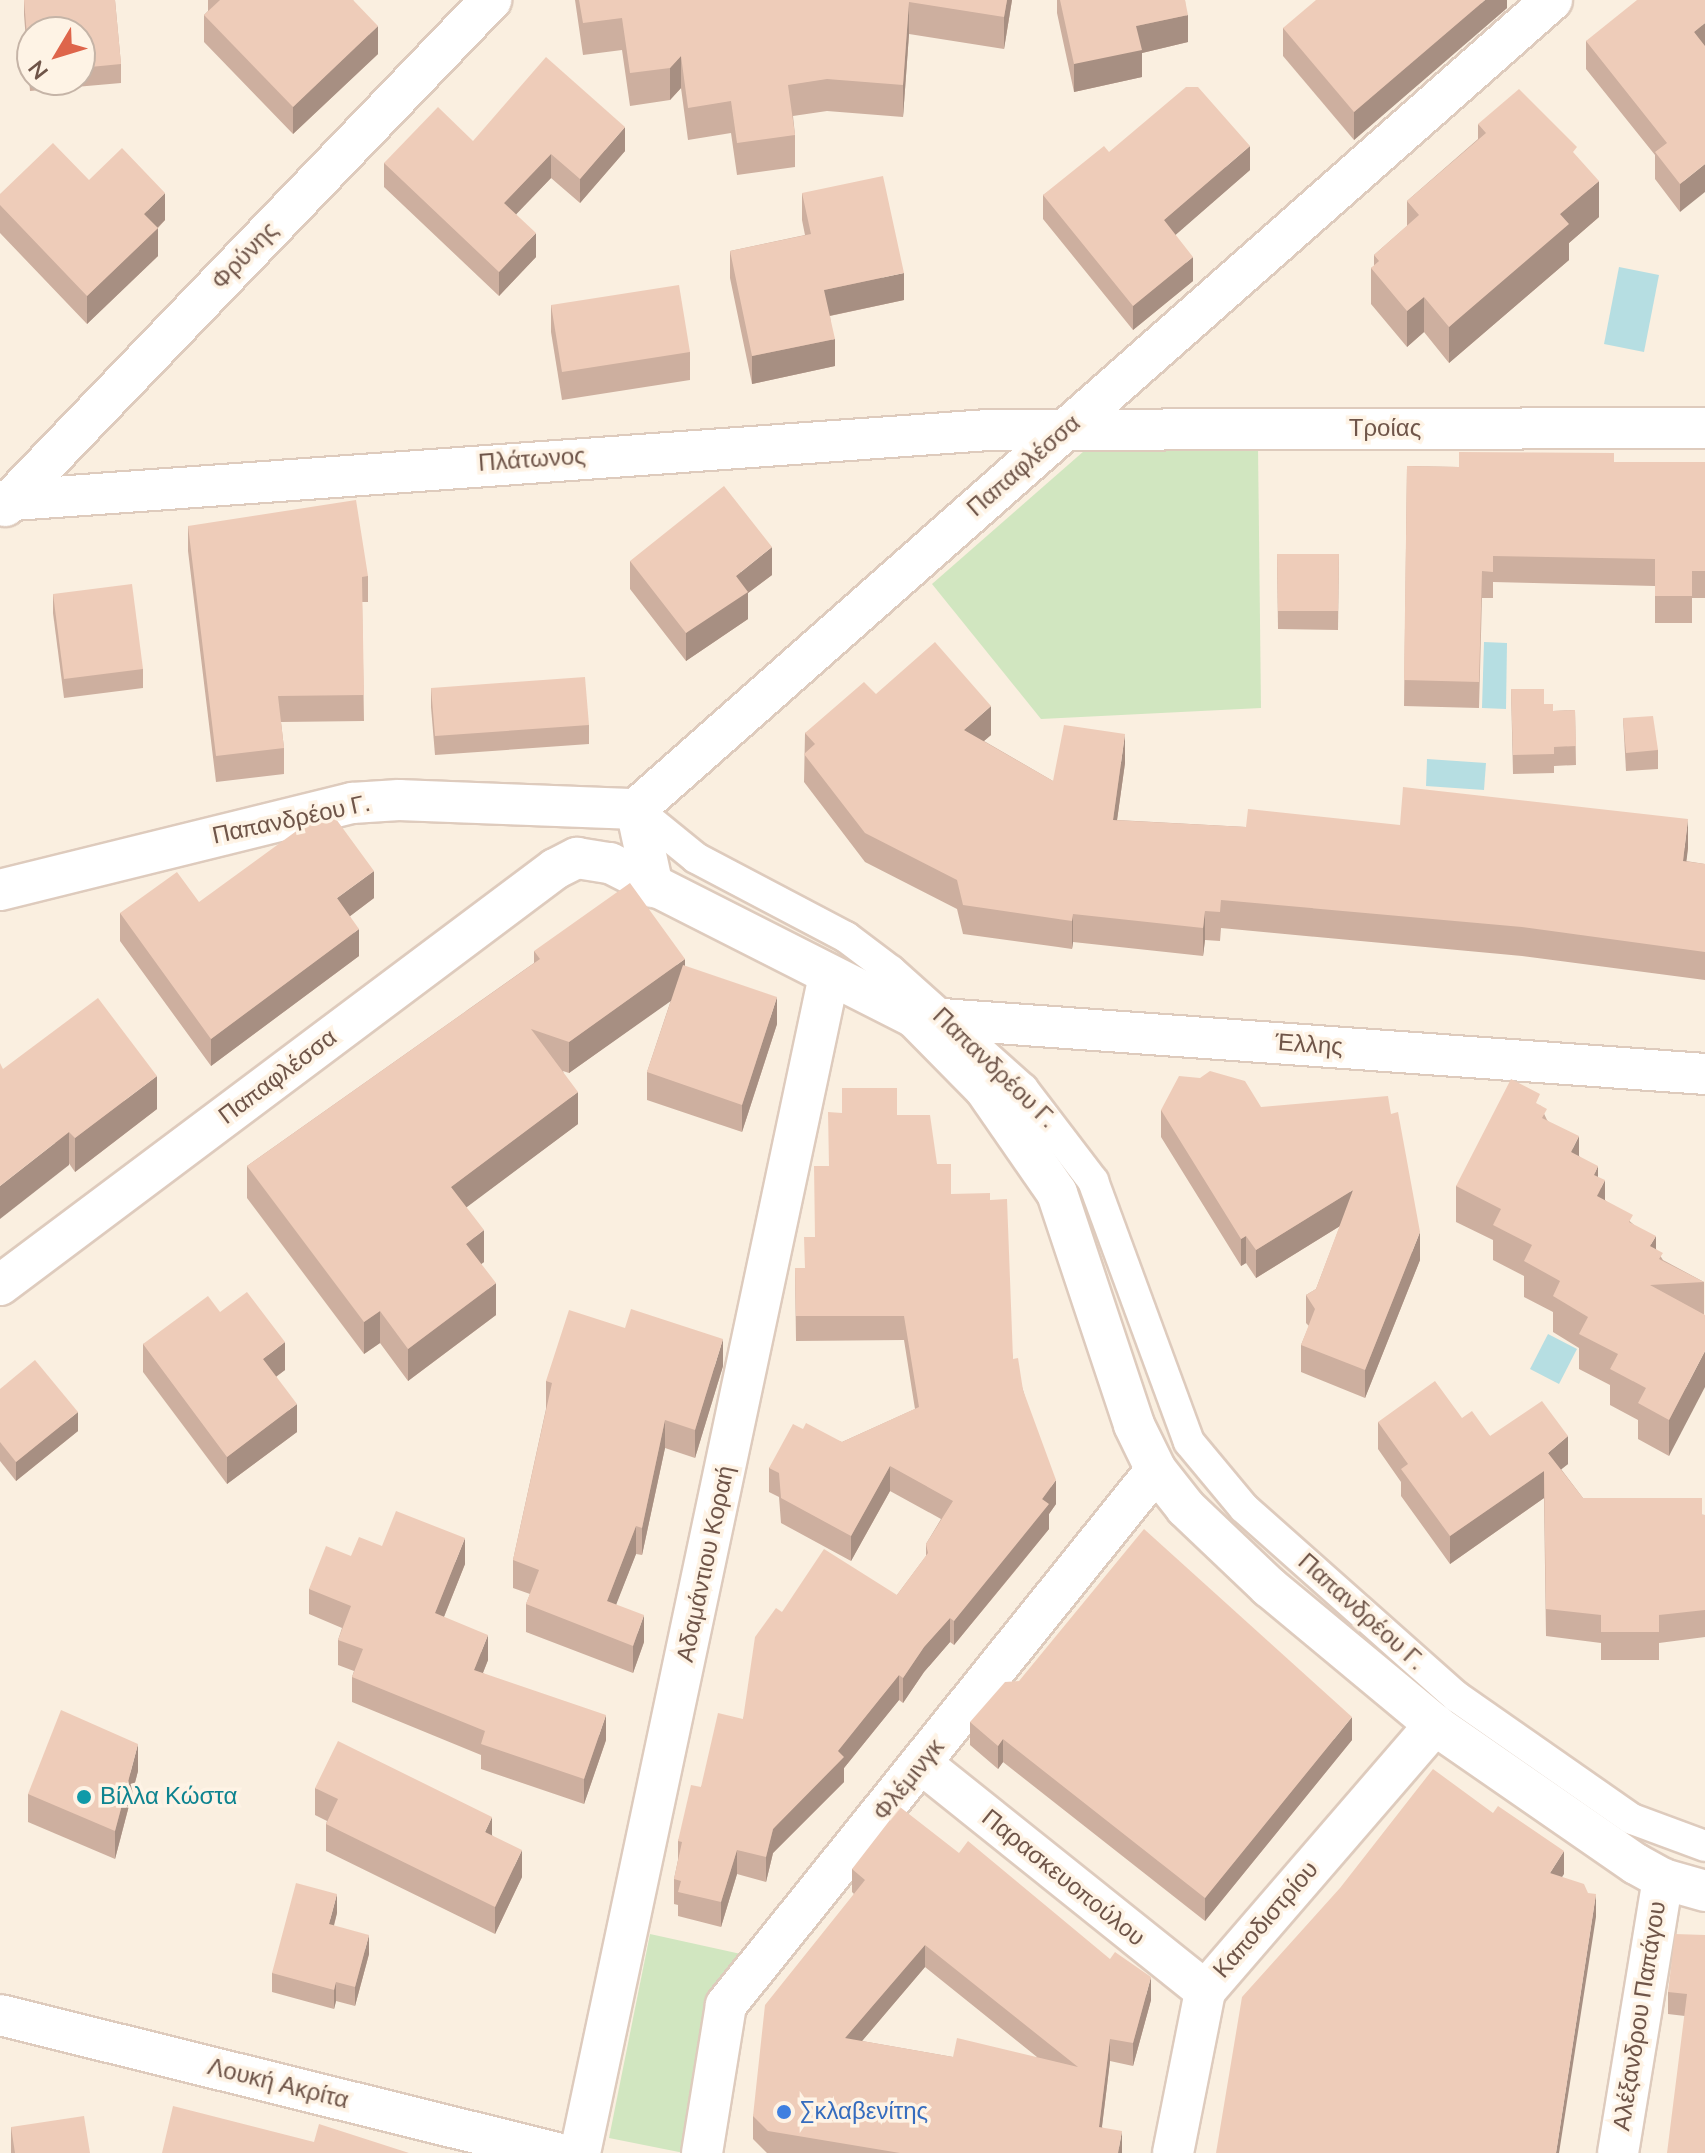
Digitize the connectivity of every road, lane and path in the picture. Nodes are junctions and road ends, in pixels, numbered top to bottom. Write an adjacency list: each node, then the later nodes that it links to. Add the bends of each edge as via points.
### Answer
1 (491, 0): 5 (street, Φρύνης)
2 (1552, 0): 4 (street, Παπαφλέσσα)
3 (1705, 428): 4 (street, Τροίας)
4 (1066, 429): 5 (street, Πλάτωνος, via 955,432); 7 (street, Παπαφλέσσα)
5 (5, 503)
6 (523, 808): 7 (street, Παπανδρέου Γ.); 8 (street, via 550,828); 10 (street, Παπανδρέου Γ., via 399,800 352,803)
7 (636, 809): 9 (street); 12 (street, Παπανδρέου Γ., via 696,858 846,937)
8 (555, 869): 9 (street, Παπαφλέσσα, via 592,857); 14 (street, Παπαφλέσσα)
9 (653, 887): 11 (street, Παπανδρέου Γ.)
10 (0, 890)
11 (829, 975): 12 (street, Παπανδρέου Γ.); 25 (street, Αδαμάντιου Κοραή)
12 (930, 1018): 13 (street, Έλλης); 15 (street, Παπανδρέου Γ., via 1023,1089 1093,1181); 16 (street, Παπανδρέου Γ., via 1057,1193 1115,1375)
13 (1705, 1074)
14 (0, 1285)
15 (1189, 1442): 16 (street, Φλέμινγκ); 19 (street, Παπανδρέου Γ., via 1244,1508 1457,1697 1632,1819)
16 (1156, 1470): 17 (street, Παπανδρέου Γ., via 1223,1546); 18 (street, Φλέμινγκ, via 1101,1532)
17 (1435, 1725): 20 (street, Παπανδρέου Γ.); 22 (street, Καποδιστρίου)
18 (922, 1764): 22 (street, Παρασκευοπούλου); 26 (street, Φλέμινγκ, via 726,2005)
19 (1705, 1846)
20 (1663, 1879): 21 (street, Παπανδρέου Γ.); 28 (street, Αλέξανδρου Παπάγου)
21 (1705, 1891)
22 (1205, 1991): 27 (street, Καποδιστρίου)
23 (0, 2015): 24 (street, Λουκή Ακρίτα)
24 (557, 2153)
25 (580, 2153)
26 (702, 2153)
27 (1173, 2153)
28 (1618, 2153)

